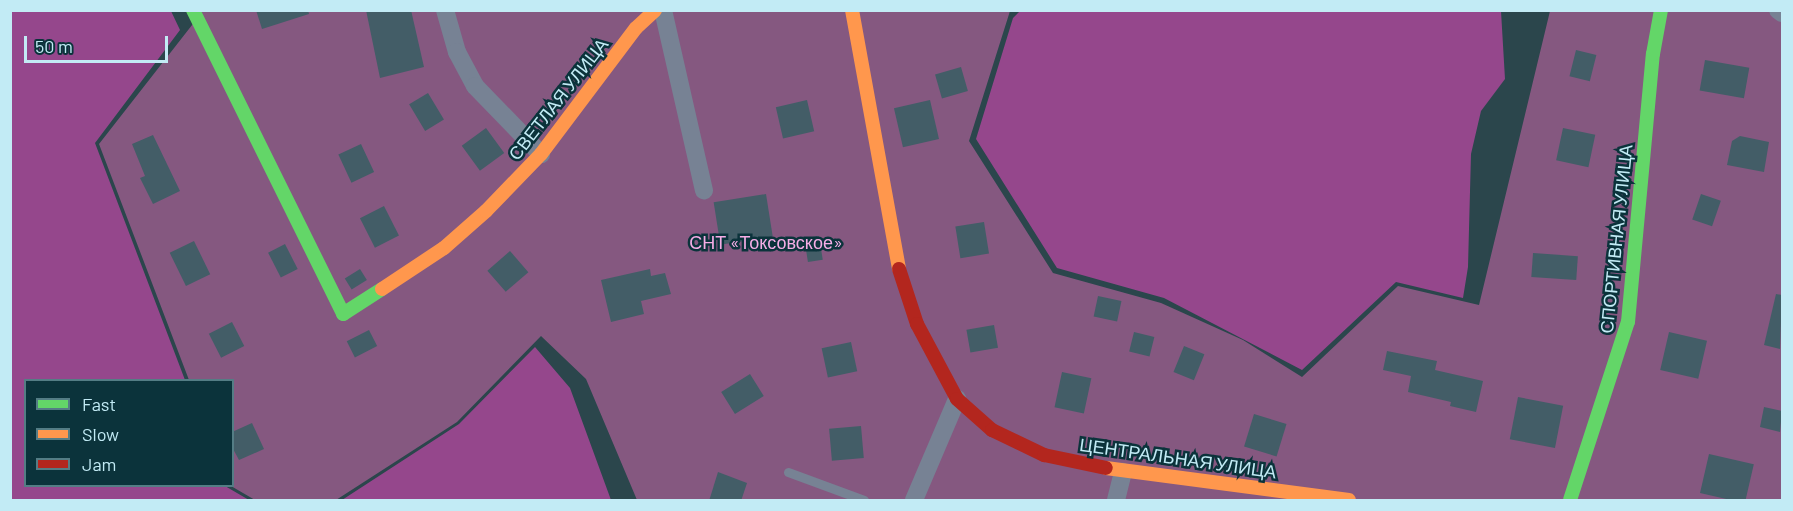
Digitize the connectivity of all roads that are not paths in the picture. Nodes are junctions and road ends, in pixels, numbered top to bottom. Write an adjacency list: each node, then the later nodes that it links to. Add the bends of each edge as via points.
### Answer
1 (194, 10): 9 (street, СВЕТЛАЯ УЛИЦА, via 343,314 444,248)
2 (445, 10): 9 (street, via 456,52 475,86)
3 (655, 10): 9 (street, СВЕТЛАЯ УЛИЦА, via 636,28)
4 (663, 10): 10 (street)
5 (852, 10): 11 (street, ЦЕНТРАЛЬНАЯ УЛИЦА, via 899,268 917,324)
6 (1661, 10): 18 (street, СПОРТИВНАЯ УЛИЦА, via 1653,54 1628,322)
7 (1778, 10): 8 (street)
8 (1782, 13)
9 (541, 154)
10 (704, 190)
11 (957, 399): 13 (street, ЦЕНТРАЛЬНАЯ УЛИЦА, via 992,430 1044,455); 15 (street)
12 (788, 472): 14 (lane)
13 (1124, 472): 16 (street); 17 (street, ЦЕНТРАЛЬНАЯ УЛИЦА)
14 (864, 501)
15 (914, 501)
16 (1116, 501)
17 (1349, 501)
18 (1570, 501)

